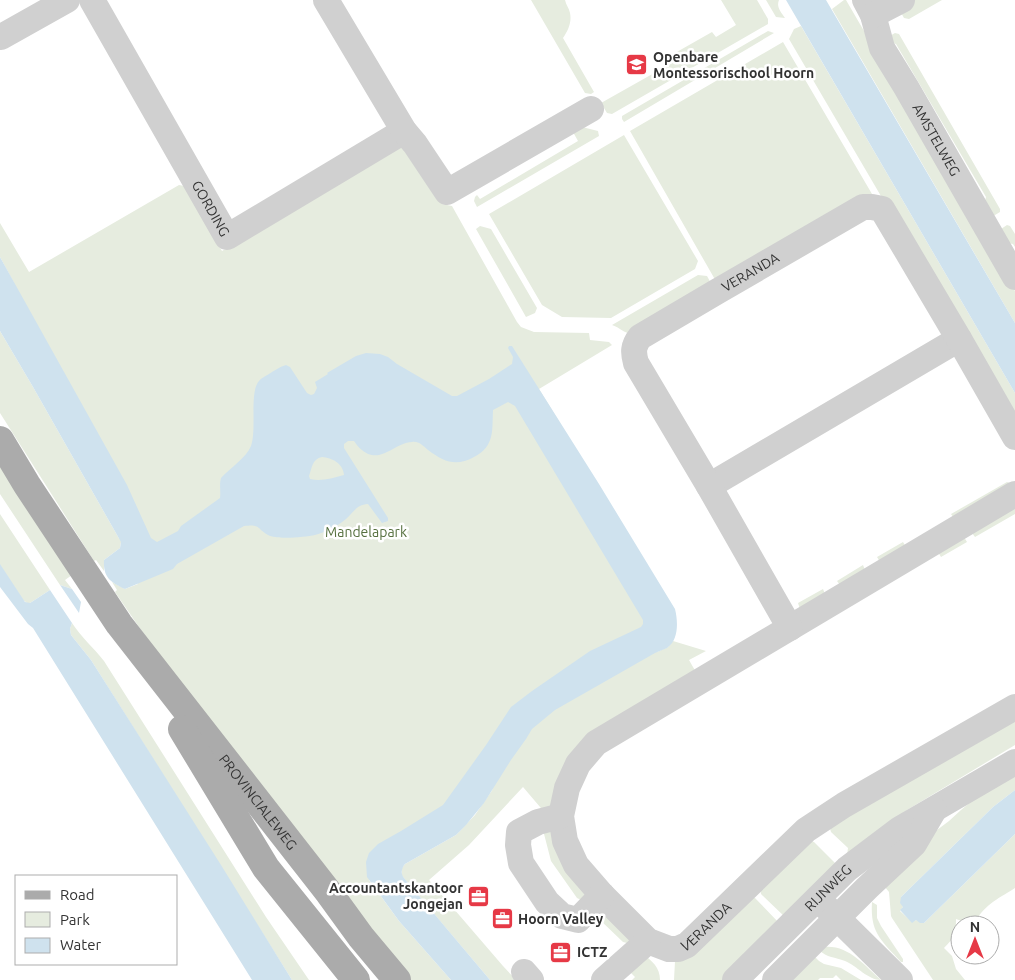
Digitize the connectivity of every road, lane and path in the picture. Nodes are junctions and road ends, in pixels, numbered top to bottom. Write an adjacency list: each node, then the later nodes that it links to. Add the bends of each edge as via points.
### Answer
1 (67, 0): 6 (street)
2 (92, 0): 8 (street, GORDING, via 226,236)
3 (326, 0): 8 (street)
4 (902, 0): 5 (street)
5 (869, 8): 9 (street, AMSTELWEG, via 882,48)
6 (1, 37)
7 (591, 109): 8 (street, via 447,192)
8 (404, 131)
9 (1015, 277)
10 (959, 339): 11 (street, VERANDA); 13 (street); 13 (street, VERANDA, via 882,209 872,207 862,208 718,291 640,337 634,348 636,363)
11 (1015, 437)
12 (0, 440): 15 (main road, PROVINCIALEWEG)
13 (709, 486): 16 (street, VERANDA)
14 (1015, 494): 16 (street, VERANDA)
15 (118, 624): 25 (main road, PROVINCIALEWEG, via 266,868); 26 (main road, PROVINCIALEWEG)
16 (790, 628): 20 (street, VERANDA, via 596,743 578,764 567,788)
17 (1015, 707): 24 (street, VERANDA, via 806,830 688,945 669,949)
18 (1015, 762): 19 (street, RIJNWEG)
19 (934, 810): 22 (street, RIJNWEG, via 900,828 847,869); 23 (street, RIJNWEG, via 914,844)
20 (561, 816): 21 (street, VERANDA, via 565,841 576,865); 21 (street, via 538,822 519,832 522,863 547,902 562,916 578,920)
21 (602, 895): 24 (street, VERANDA)
22 (817, 899): 23 (street); 28 (street, RIJNWEG)
23 (836, 918): 29 (street, RIJNWEG); 30 (street)
24 (648, 940): 27 (street)
25 (356, 980)
26 (397, 980)
27 (604, 980)
28 (735, 980)
29 (775, 980)
30 (900, 980)

